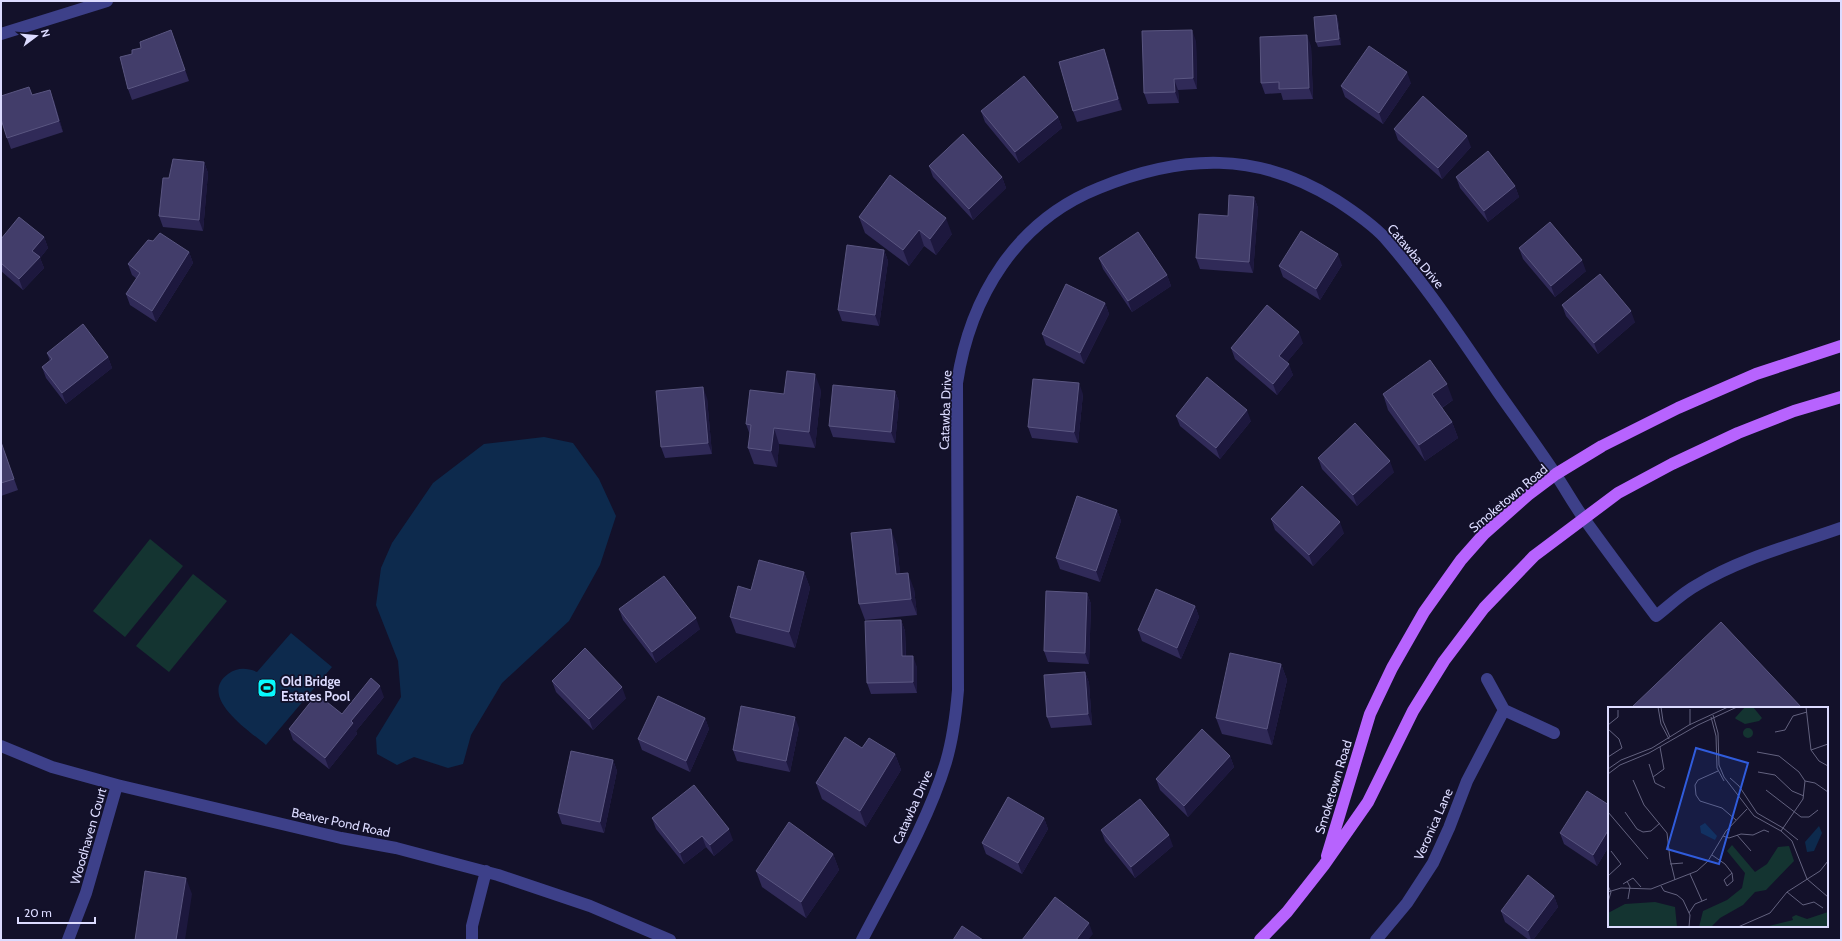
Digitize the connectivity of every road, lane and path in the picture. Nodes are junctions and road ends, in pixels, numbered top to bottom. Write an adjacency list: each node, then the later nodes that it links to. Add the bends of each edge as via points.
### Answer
1 (107, 1): 2 (street)
2 (1, 34)
3 (1841, 346): 5 (main road, Smoketown Road, via 1756,374 1678,408 1602,446)
4 (1841, 397): 6 (main road, Smoketown Road, via 1794,411 1738,433 1672,464 1618,493)
5 (1556, 474): 6 (street, Catawba Drive); 13 (main road, Smoketown Road, via 1484,534 1461,560 1424,612 1392,668 1370,714); 18 (street, Catawba Drive, via 1438,305 1383,237 1353,211 1319,190 1275,172 1236,163 1213,162 1169,166 1129,176 1090,191 1055,212 1025,237 1005,260 985,291 970,326 960,362 957,383 958,690 954,726 946,761 931,805)
6 (1584, 518): 7 (street, Catawba Drive, via 1656,616 1711,576); 13 (main road, Smoketown Road, via 1534,556 1484,608 1448,655 1413,711 1368,802)
7 (1841, 528)
8 (1487, 679): 9 (street)
9 (1504, 710): 10 (street); 20 (street, Veronica Lane, via 1467,781 1433,863 1407,903)
10 (1554, 733)
11 (1, 746): 12 (street, Beaver Pond Road, via 52,767)
12 (117, 785): 14 (street, Beaver Pond Road); 15 (street, Woodhaven Court, via 86,893)
13 (1324, 865): 19 (main road, Smoketown Road, via 1287,912)
14 (486, 871): 16 (street, via 472,926); 17 (street, Beaver Pond Road, via 590,906)
15 (68, 940)
16 (472, 940)
17 (670, 940)
18 (862, 940)
19 (1260, 940)
20 (1376, 940)

